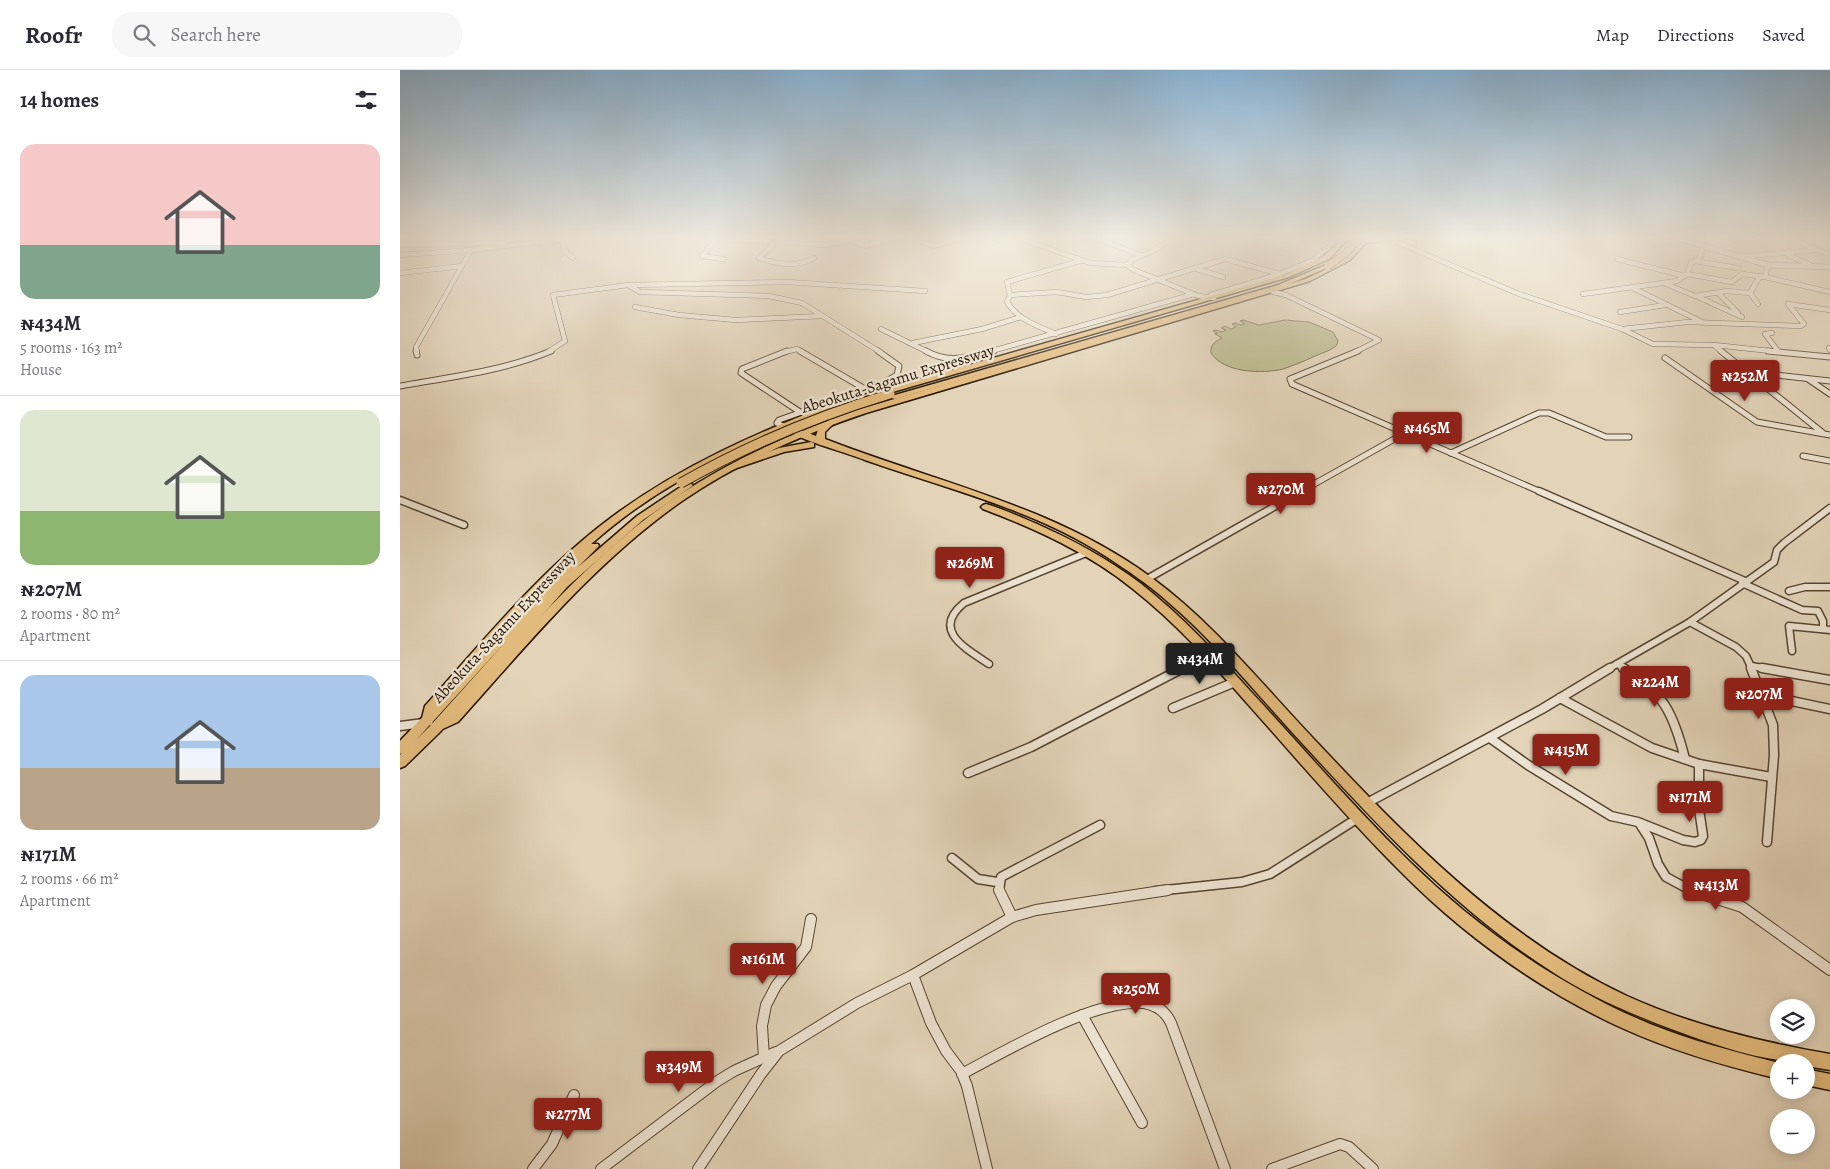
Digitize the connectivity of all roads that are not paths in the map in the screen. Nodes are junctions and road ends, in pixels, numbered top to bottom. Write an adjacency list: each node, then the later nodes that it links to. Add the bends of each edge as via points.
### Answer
1 (448, 290): 44 (street, via 416,347)
2 (588, 290): 50 (street, via 553,295 565,341 549,353 520,363)
3 (635, 290): 31 (street, via 782,298 802,303)
4 (915, 290): 17 (street)
5 (1008, 290): 22 (street)
6 (1127, 290): 22 (street, via 1107,296 1086,297 1057,292)
7 (1182, 290): 24 (street)
8 (1233, 290): 25 (street)
9 (1235, 290): 25 (main road)
10 (1265, 290): 40 (main road, Abeokuta-Sagamu Expressway)
11 (1284, 290): 18 (main road)
12 (1510, 290): 37 (street)
13 (1614, 290): 21 (street)
14 (1637, 290): 27 (street)
15 (1682, 290): 23 (street)
16 (1752, 290): 20 (street)
17 (926, 291)
18 (1280, 292): 40 (main road); 56 (street, via 1379,340 1290,380 1292,384)
19 (1718, 293): 20 (street); 23 (street); 33 (street)
20 (1750, 293): 26 (street)
21 (1583, 294)
22 (1010, 296): 32 (street, via 1007,302)
23 (1695, 296): 33 (street)
24 (1198, 297): 25 (main road); 38 (street); 40 (main road)
25 (1213, 297)
26 (1758, 304)
27 (1665, 305): 30 (street); 34 (street)
28 (634, 307): 31 (street, via 736,320)
29 (1830, 310): 35 (street, via 1788,304 1804,326)
30 (1620, 312)
31 (824, 316): 51 (street, via 898,366 892,379)
32 (1020, 317): 38 (street); 41 (street, via 982,329)
33 (1742, 317): 35 (street)
34 (1704, 323): 35 (street); 37 (street, via 1648,324)
35 (1749, 323)
36 (881, 329): 41 (street)
37 (1622, 329): 42 (street, via 1653,344)
38 (1056, 334): 41 (street, via 949,360)
39 (1772, 334): 43 (street, via 1764,334)
40 (1081, 342): 54 (main road); 55 (main road, via 862,398); 87 (main road, Abeokuta-Sagamu Expressway, bridge, via 891,395 830,416 771,440 685,484 640,518 563,585)
41 (913, 343)
42 (1714, 346): 43 (street); 47 (street)
43 (1778, 351): 45 (street)
44 (417, 355)
45 (1830, 357)
46 (1665, 358): 57 (street, via 1758,422)
47 (1747, 372): 48 (street); 57 (street)
48 (1805, 377): 49 (street); 52 (street)
49 (1830, 381)
50 (400, 386)
51 (865, 389): 53 (street); 53 (street, via 797,349 742,369 741,373)
52 (1830, 394)
53 (800, 412): 55 (street, via 776,423)
54 (832, 421): 58 (main road); 60 (main road, via 821,431)
55 (779, 428): 58 (main road); 87 (main road, via 674,480 593,537 548,578 429,708)
56 (1405, 433): 61 (street); 70 (street)
57 (1827, 434)
58 (796, 436): 60 (main road); 64 (main road)
59 (1629, 437): 61 (street, via 1606,437 1539,413)
60 (816, 443): 64 (main road, via 782,450); 68 (main road, via 1028,514)
61 (1451, 453): 71 (street)
62 (1803, 456): 63 (street)
63 (1830, 461)
64 (731, 468): 87 (main road, via 668,507 626,540 578,584 454,719)
65 (400, 500): 67 (street)
66 (1830, 508): 71 (street, via 1776,550 1774,562)
67 (464, 525)
68 (1077, 542): 69 (main road); 70 (main road)
69 (1086, 553): 77 (main road, via 1135,585); 78 (street, via 955,608 950,616 954,636 962,646)
70 (1147, 579): 96 (main road, via 1214,639)
71 (1744, 582): 74 (street); 75 (street, via 1802,610 1818,611)
72 (1830, 587): 73 (street)
73 (1789, 591)
74 (1690, 622): 79 (street); 80 (street, via 1736,647)
75 (1826, 629): 76 (street, via 1789,626)
76 (1792, 651)
77 (1210, 654): 82 (main road); 94 (street, via 1031,747)
78 (989, 664)
79 (1617, 664): 84 (street); 91 (street, via 1651,685 1662,697 1679,734)
80 (1751, 666): 81 (street); 83 (street)
81 (1830, 680)
82 (1235, 682): 85 (street); 97 (main road)
83 (1763, 695): 86 (street); 95 (street, via 1772,725 1774,755)
84 (1560, 698): 89 (street); 91 (street, via 1652,748)
85 (1173, 708)
86 (1830, 709)
87 (431, 725): 88 (street); 90 (main road, Abeokuta-Sagamu Expressway); 92 (main road, Abeokuta-Sagamu Expressway)
88 (400, 726)
89 (1490, 738): 96 (street); 98 (street, via 1590,805 1611,816)
90 (400, 749)
91 (1685, 759): 93 (street)
92 (400, 763)
93 (1699, 764): 95 (street); 98 (street, via 1701,840 1683,840)
94 (968, 773)
95 (1771, 777): 100 (street)
96 (1367, 803): 110 (main road, via 1450,884 1558,967 1632,1006 1720,1038)
97 (1358, 818): 103 (street, via 1270,874 1242,882 1146,892); 111 (main road, via 1444,902 1544,977 1635,1025 1682,1044)
98 (1638, 822): 105 (street, via 1645,829 1666,876 1696,893 1742,907)
99 (1100, 825): 102 (street, via 1028,861 1001,876)
100 (1768, 842)
101 (952, 858): 102 (street, via 980,882)
102 (997, 882): 103 (street)
103 (1012, 917): 106 (street)
104 (811, 919): 109 (street, via 807,944 793,967 776,985 764,1010 760,1041)
105 (1830, 970)
106 (913, 975): 108 (street, via 857,1003); 112 (street, via 930,1023)
107 (1082, 1015): 112 (street); 116 (street); 121 (street, via 1139,1002 1162,1010 1172,1023)
108 (778, 1051): 109 (street); 119 (street)
109 (764, 1058): 118 (street, via 716,1082)
110 (1830, 1062)
111 (1770, 1069)
112 (962, 1074): 120 (street)
113 (1815, 1079): 114 (main road)
114 (1830, 1082)
115 (574, 1095): 117 (street, via 552,1144)
116 (1142, 1123)
117 (533, 1169)
118 (601, 1169)
119 (698, 1169)
120 (988, 1169)
121 (1224, 1169)
122 (1272, 1169): 123 (street, via 1340,1144 1349,1147)
123 (1373, 1169)

